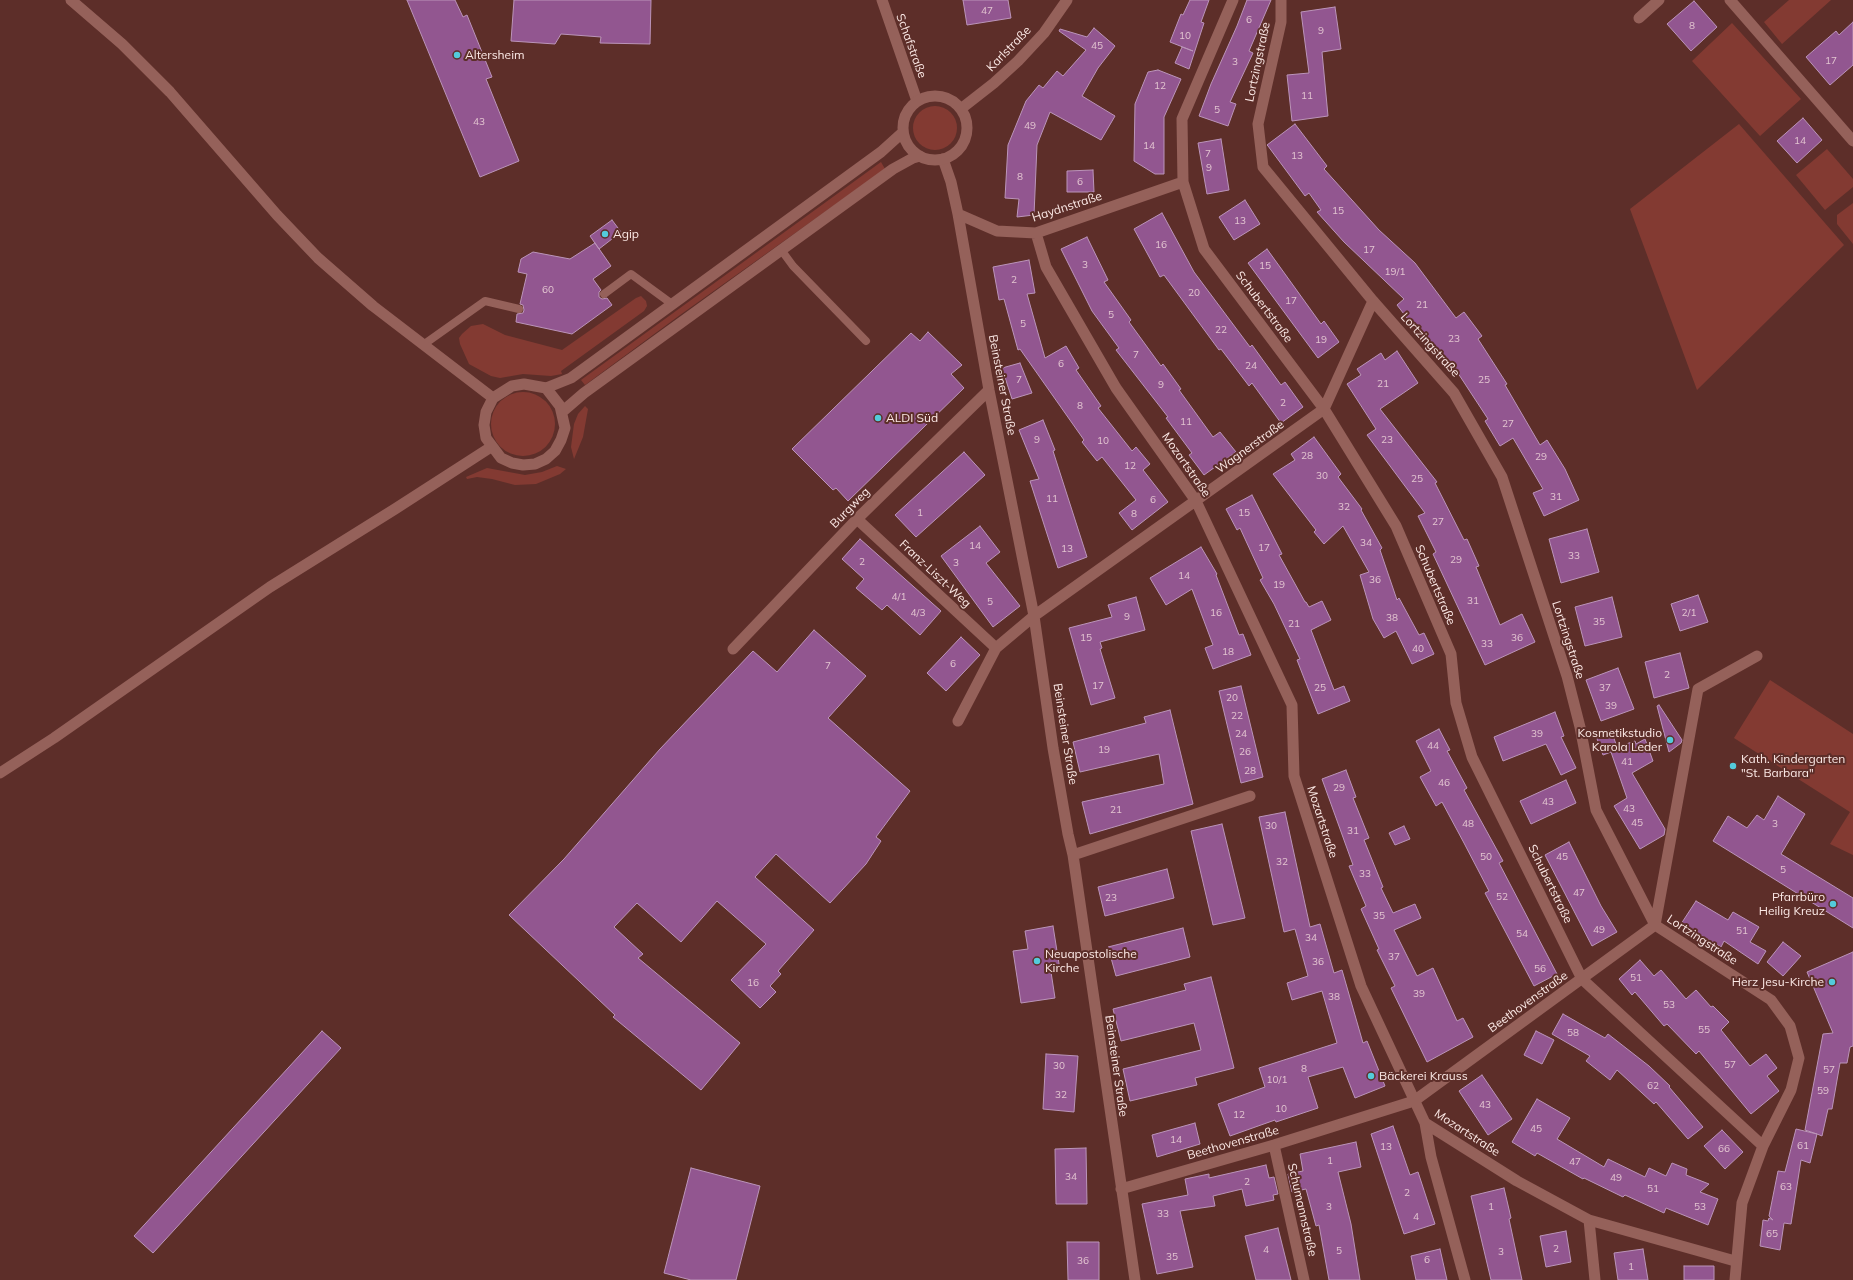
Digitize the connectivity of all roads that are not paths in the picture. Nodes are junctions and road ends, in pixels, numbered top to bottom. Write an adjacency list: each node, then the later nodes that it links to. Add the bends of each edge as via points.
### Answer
1 (71, 0): 24 (street, via 122,44 170,92 318,258)
2 (882, 0): 9 (street, Schafstraße)
3 (1067, 0): 10 (street, Karlstraße, via 1044,33 1018,61)
4 (1233, 0): 15 (street, Schubertstraße, via 1182,120)
5 (1281, 0): 20 (street, Lortzingstraße, via 1281,22 1258,124 1263,167)
6 (1659, 0): 8 (street)
7 (1730, 0): 12 (street)
8 (1639, 18)
9 (917, 101): 10 (street, via 937,95); 11 (street, via 906,116)
10 (962, 108): 14 (street, via 968,130 965,140 960,149)
11 (902, 133): 13 (street, via 907,144); 21 (street, via 880,152)
12 (1853, 141)
13 (920, 156): 14 (street, via 932,160); 18 (street, via 893,169)
14 (943, 159): 16 (street, Beinsteiner Straße)
15 (1183, 182): 17 (street, Haydnstraße); 28 (street, Schubertstraße, via 1204,249)
16 (958, 214): 17 (street, Haydnstraße, via 997,231); 26 (street, Beinsteiner Straße)
17 (1036, 233): 31 (street, Mozartstraße, via 1046,267 1116,388)
18 (782, 251): 23 (lane, via 793,266); 29 (street, via 584,393)
19 (604, 294): 21 (lane, via 631,274)
20 (1373, 301): 28 (street, Wagnerstraße); 41 (street, Lortzingstraße, via 1454,393 1502,477 1566,676 1580,727 1596,810)
21 (672, 304): 25 (street, via 571,378)
22 (518, 309): 24 (lane, via 485,301)
23 (866, 341)
24 (423, 345): 27 (street)
25 (546, 388): 27 (street, via 524,384 512,386); 29 (street)
26 (989, 390): 32 (street, Burgweg); 33 (street, Beinsteiner Straße)
27 (493, 398): 30 (street, via 486,412 484,425 486,438)
28 (1324, 409): 31 (street, Wagnerstraße); 42 (street, Schubertstraße, via 1396,526 1451,654 1456,703 1472,757)
29 (562, 412): 30 (street, via 565,428 562,440 546,459 535,464 512,463 501,458)
30 (491, 446): 38 (street, via 273,584)
31 (1196, 502): 33 (street, Wagnerstraße); 43 (street, Mozartstraße, via 1292,706 1294,776 1361,986)
32 (857, 519): 34 (street, Franz-Liszt-Weg); 35 (street, Burgweg)
33 (1034, 616): 34 (street); 40 (street, Beinsteiner Straße, via 1055,762)
34 (996, 648): 37 (street)
35 (733, 649)
36 (1757, 656): 41 (street, via 1698,689)
37 (958, 721)
38 (0, 773)
39 (1250, 796): 40 (street)
40 (1074, 855): 47 (street, Beinsteiner Straße)
41 (1655, 925): 42 (street, Beethovenstraße); 46 (street, Lortzingstraße, via 1771,1000 1790,1026 1799,1058 1791,1090)
42 (1582, 979): 43 (street, Beethovenstraße); 46 (street, Schubertstraße)
43 (1414, 1101): 44 (street, Mozartstraße); 45 (street, Beethovenstraße)
44 (1425, 1123): 48 (street, Mozartstraße, via 1517,1181); 52 (street, via 1431,1157)
45 (1274, 1145): 47 (street, Beethovenstraße); 51 (street, Schumannstraße)
46 (1763, 1146): 49 (street, Lortzingstraße, via 1742,1203)
47 (1121, 1189): 50 (street, Beinsteiner Straße)
48 (1589, 1220): 49 (street, Mozartstraße); 53 (street)
49 (1735, 1261): 54 (street, Lortzingstraße)
50 (1135, 1280)
51 (1304, 1280)
52 (1465, 1280)
53 (1595, 1280)
54 (1735, 1280)

